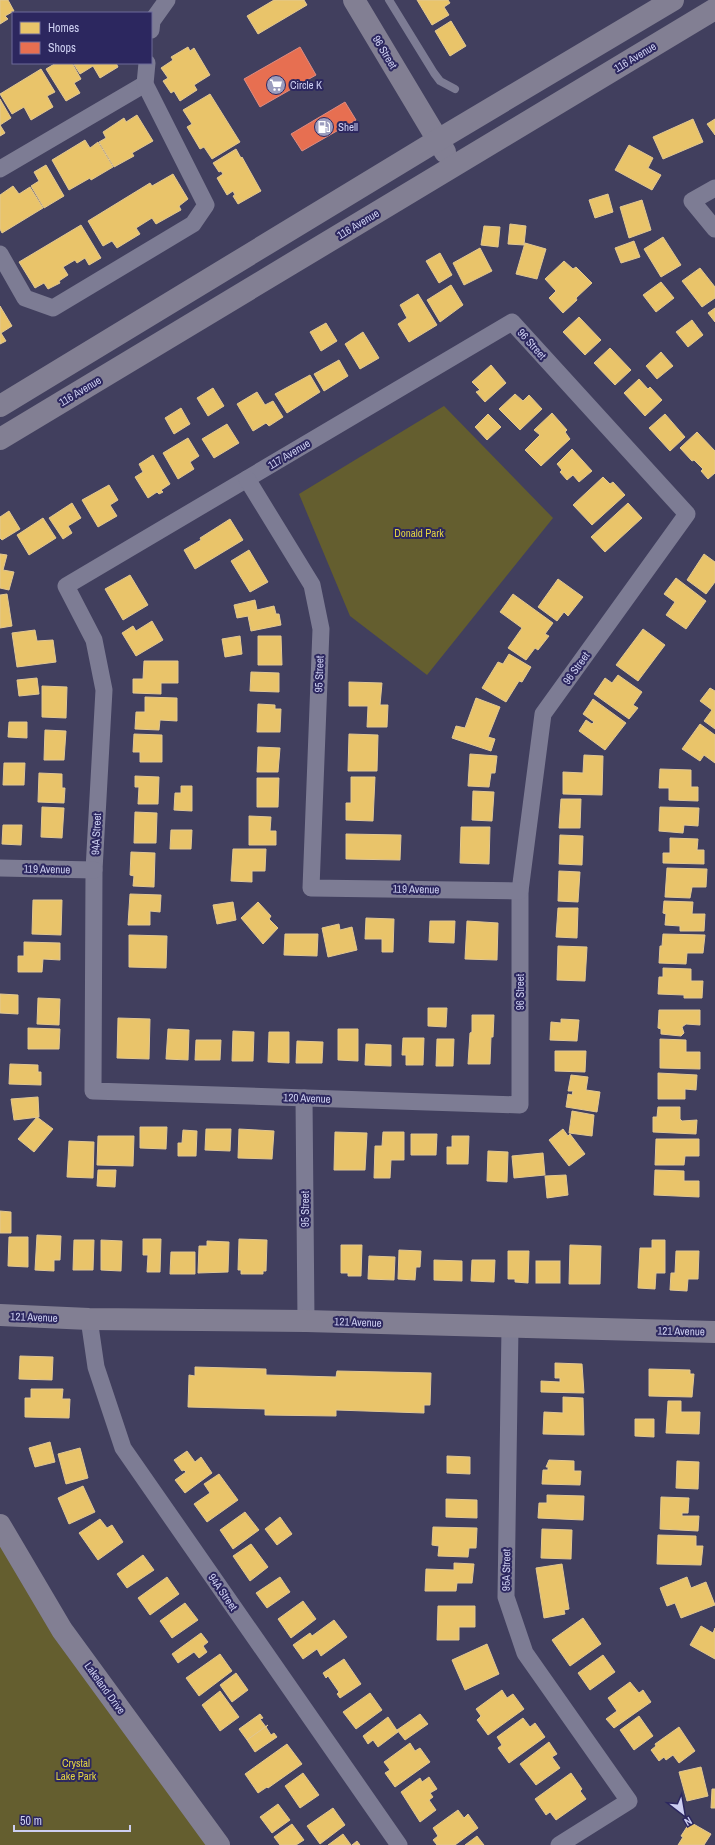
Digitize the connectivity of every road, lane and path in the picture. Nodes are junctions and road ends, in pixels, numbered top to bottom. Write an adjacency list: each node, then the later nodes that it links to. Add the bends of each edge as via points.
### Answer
1 (166, 0): 6 (street)
2 (354, 0): 10 (main road, 96 Street)
3 (389, 0): 9 (lane, via 434,73 440,81)
4 (673, 0): 10 (main road)
5 (715, 9): 11 (main road, 116 Avenue)
6 (152, 21)
7 (147, 64): 8 (street)
8 (145, 84): 12 (street); 15 (street, via 206,205 193,224 53,308 25,298)
9 (455, 89)
10 (438, 140): 11 (main road, 96 Street); 17 (main road)
11 (454, 166): 18 (main road, 116 Avenue)
12 (0, 169)
13 (715, 188): 14 (street, via 692,202)
14 (715, 229)
15 (0, 254)
16 (512, 322): 19 (street, 117 Avenue); 24 (street, 96 Street, via 687,514 543,714)
17 (0, 406)
18 (0, 439)
19 (247, 479): 20 (street, 117 Avenue); 23 (street, 95 Street, via 312,585 321,629)
20 (66, 586): 22 (street, 94A Street, via 94,640 104,690)
21 (0, 868): 22 (street, 119 Avenue)
22 (94, 870): 25 (street, 94A Street)
23 (311, 888): 24 (street, 119 Avenue)
24 (520, 891): 27 (street, 96 Street)
25 (93, 1091): 26 (street, 120 Avenue)
26 (304, 1098): 27 (street, 120 Avenue); 30 (street, 95 Street)
27 (520, 1105)
28 (0, 1315): 29 (main road, 121 Avenue)
29 (88, 1319): 30 (main road, 121 Avenue); 35 (street, 94A Street, via 96,1367 123,1448)
30 (306, 1321): 31 (main road, 121 Avenue)
31 (510, 1327): 32 (main road, 121 Avenue); 36 (street, 95A Street, via 506,1597 525,1653 629,1801)
32 (715, 1332)
33 (0, 1525): 34 (main road, Lakeland Drive, via 62,1630)
34 (219, 1845)
35 (400, 1845)
36 (559, 1845)

